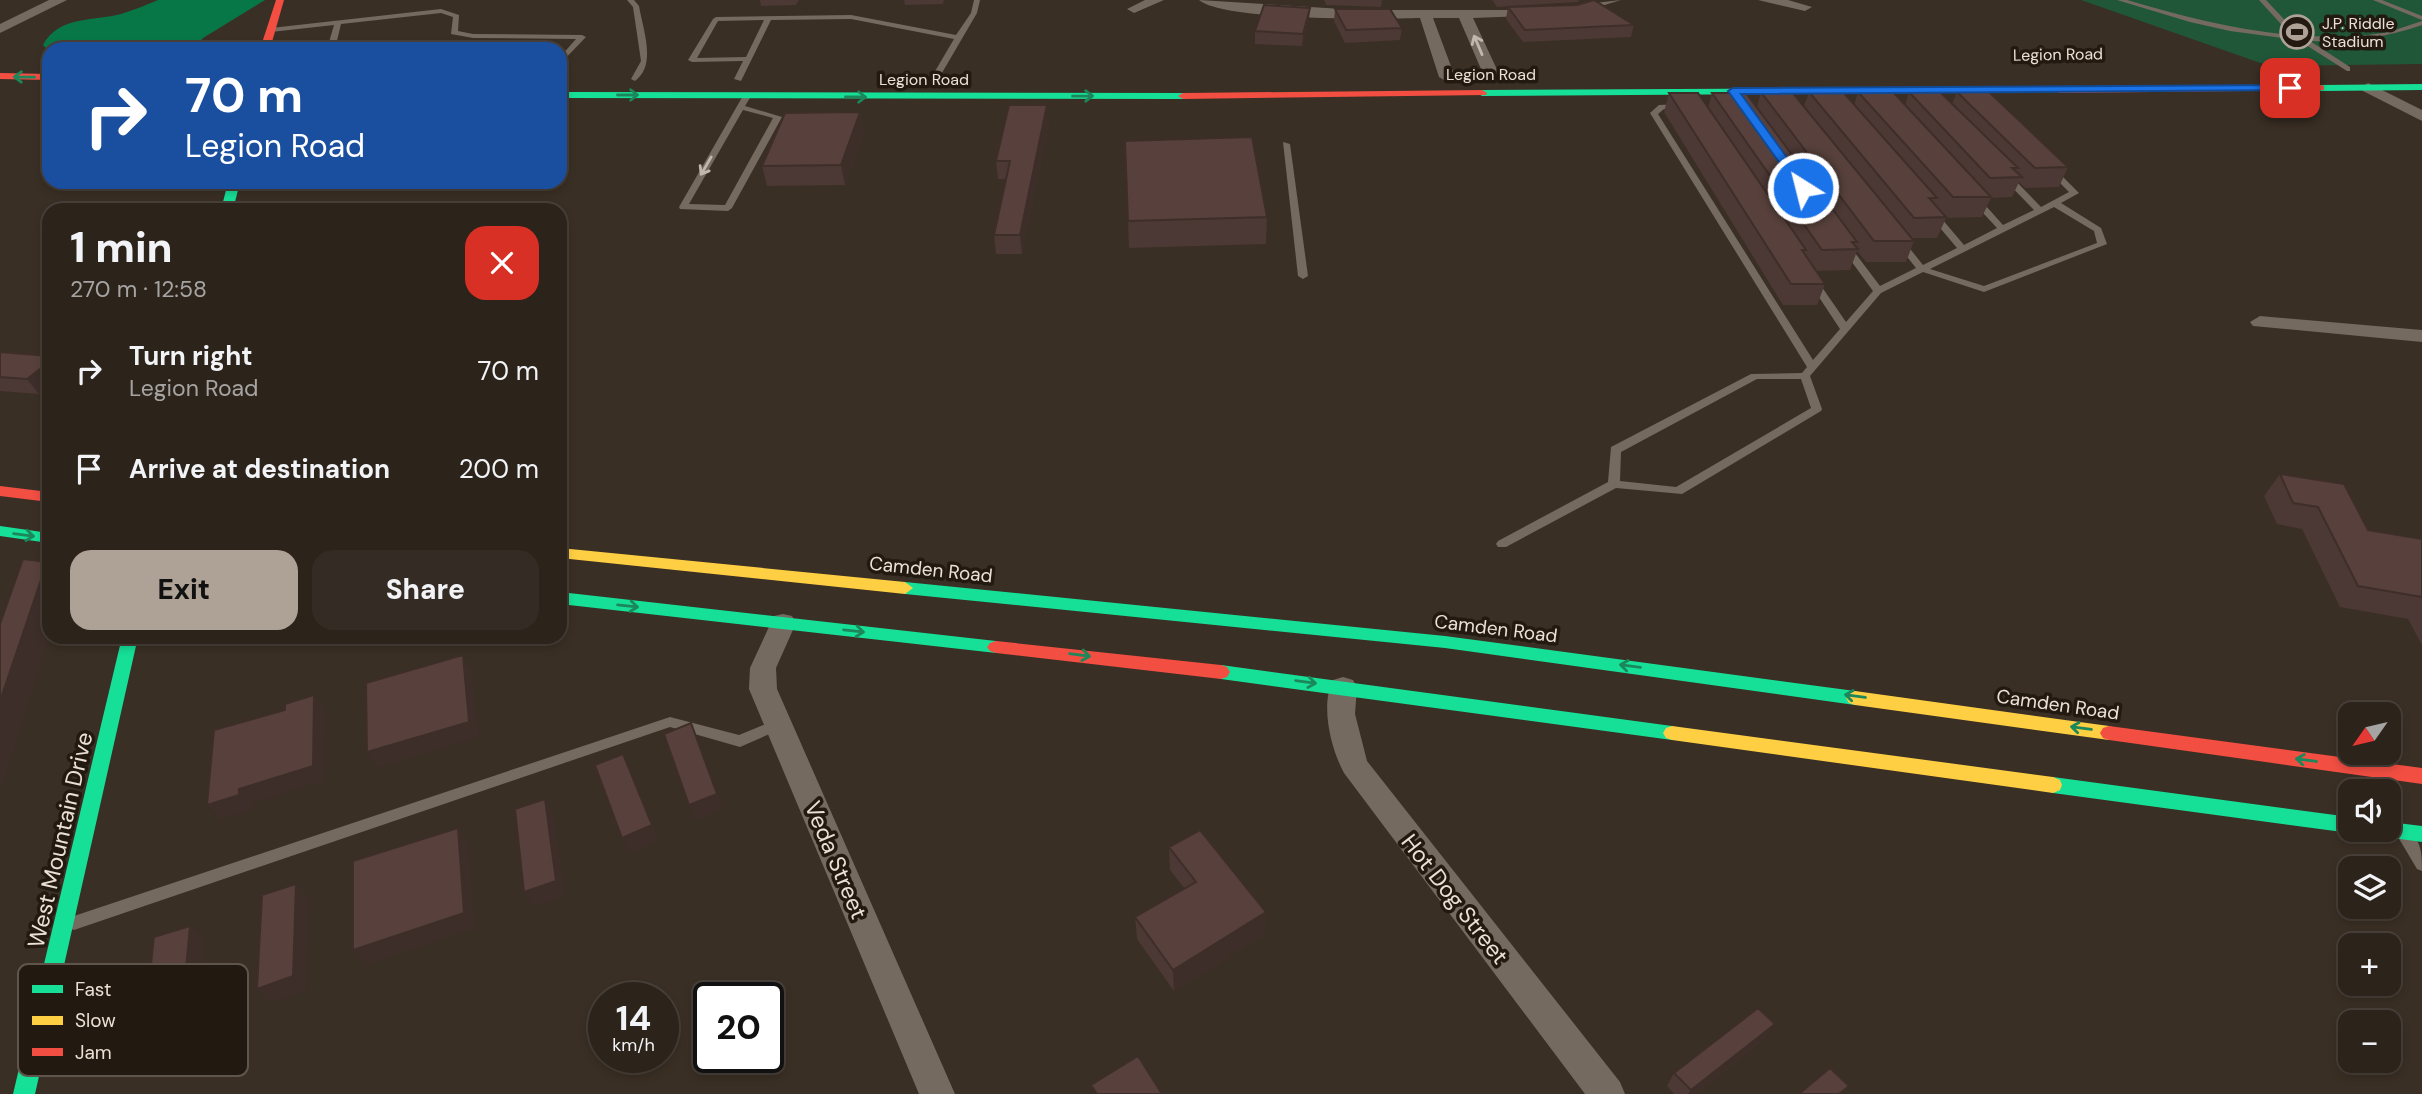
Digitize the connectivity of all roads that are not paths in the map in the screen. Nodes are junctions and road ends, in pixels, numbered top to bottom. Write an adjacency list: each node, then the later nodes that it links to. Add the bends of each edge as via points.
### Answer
1 (60, 0): 19 (street)
2 (279, 0): 20 (main road)
3 (630, 0): 38 (lane, via 636,6 645,61)
4 (977, 0): 23 (lane)
5 (1157, 0): 13 (street)
6 (1206, 0): 15 (street, via 1285,12)
7 (1614, 0): 14 (street, via 1571,10)
8 (1765, 0): 12 (street)
9 (2120, 0): 22 (lane, via 2207,24)
10 (2262, 0): 22 (lane)
11 (2376, 0): 17 (lane)
12 (1805, 7)
13 (1133, 9)
14 (1464, 13): 15 (street); 33 (street, one-way to 14)
15 (1425, 14): 35 (street)
16 (769, 18): 23 (lane, via 852,17); 28 (lane); 28 (lane, via 716,19 692,60)
17 (2422, 20): 22 (lane, via 2398,33 2372,37)
18 (338, 23): 20 (lane); 21 (lane, via 441,11 457,16 454,32); 25 (lane)
19 (0, 29)
20 (271, 30): 24 (main road)
21 (484, 36): 26 (lane); 27 (lane, via 582,37)
22 (2297, 37): 30 (lane)
23 (958, 38): 36 (lane)
24 (267, 42)
25 (333, 42)
26 (478, 42)
27 (567, 53)
28 (748, 59): 39 (lane)
29 (2319, 69): 30 (main road)
30 (2353, 69): 43 (main road, via 2354,76 2086,82)
31 (1861, 73): 44 (main road, via 1839,79 1525,85)
32 (0, 76): 34 (main road, one-way to 32)
33 (1498, 76): 35 (main road, Legion Road); 45 (main road, via 1474,84 1293,88)
34 (42, 77)
35 (1440, 77)
36 (935, 78)
37 (567, 79): 38 (main road)
38 (635, 79): 39 (main road)
39 (738, 79): 40 (main road)
40 (799, 79)
41 (2422, 87): 42 (main road, Legion Road)
42 (2368, 88): 43 (main road, Legion Road); 49 (street)
43 (2057, 89): 44 (main road, Legion Road, via 1736,95)
44 (1514, 91): 45 (main road, Legion Road)
45 (1277, 94): 47 (main road, Legion Road, one-way to 45)
46 (567, 95): 47 (main road, Legion Road, one-way to 47)
47 (744, 102): 47 (lane, one-way to 47, via 715,151 683,206 728,208 778,117)
48 (1695, 106): 68 (lane, via 1662,107 1654,113)
49 (2422, 116)
50 (1286, 144): 63 (lane)
51 (2045, 164): 54 (lane, via 2075,193)
52 (2002, 173): 56 (lane)
53 (1964, 188): 57 (lane)
54 (2054, 203): 56 (lane); 61 (lane, via 2098,230 2102,244 1984,289)
55 (1928, 208): 60 (lane)
56 (2040, 211): 57 (lane)
57 (2002, 229): 60 (lane)
58 (1838, 236): 64 (lane)
59 (1896, 237): 61 (lane)
60 (1963, 248): 61 (lane)
61 (1922, 269): 64 (lane)
62 (1808, 274): 66 (lane)
63 (1303, 276)
64 (1878, 291): 66 (lane)
65 (2260, 322): 67 (street)
66 (1845, 330): 68 (lane)
67 (2422, 336)
68 (1811, 365): 69 (lane)
69 (1805, 376): 70 (lane, via 1755,376 1615,450); 70 (lane, via 1817,409 1678,491)
70 (1614, 484): 75 (lane)
71 (0, 491): 72 (main road)
72 (42, 496)
73 (0, 531): 74 (main road, one-way to 74)
74 (42, 537)
75 (1502, 544)
76 (567, 554): 82 (main road, Camden Road, one-way to 76, via 1445,642)
77 (567, 599): 78 (main road, one-way to 78)
78 (783, 624): 80 (main road, one-way to 80); 81 (street, Veda Street, via 763,668 763,689)
79 (128, 644): 87 (main road, West Mountain Drive)
80 (1343, 687): 83 (main road); 92 (street, Hot Dog Street, via 1341,714 1354,765)
81 (778, 724): 87 (lane, via 740,741 670,722); 91 (street, Veda Street)
82 (2422, 776)
83 (2338, 823)
84 (2403, 832): 85 (main road); 86 (lane)
85 (2422, 835)
86 (2422, 864)
87 (63, 926): 88 (main road, West Mountain Drive)
88 (54, 964)
89 (28, 1076): 90 (main road, West Mountain Drive)
90 (24, 1094)
91 (937, 1094)
92 (1607, 1094)

